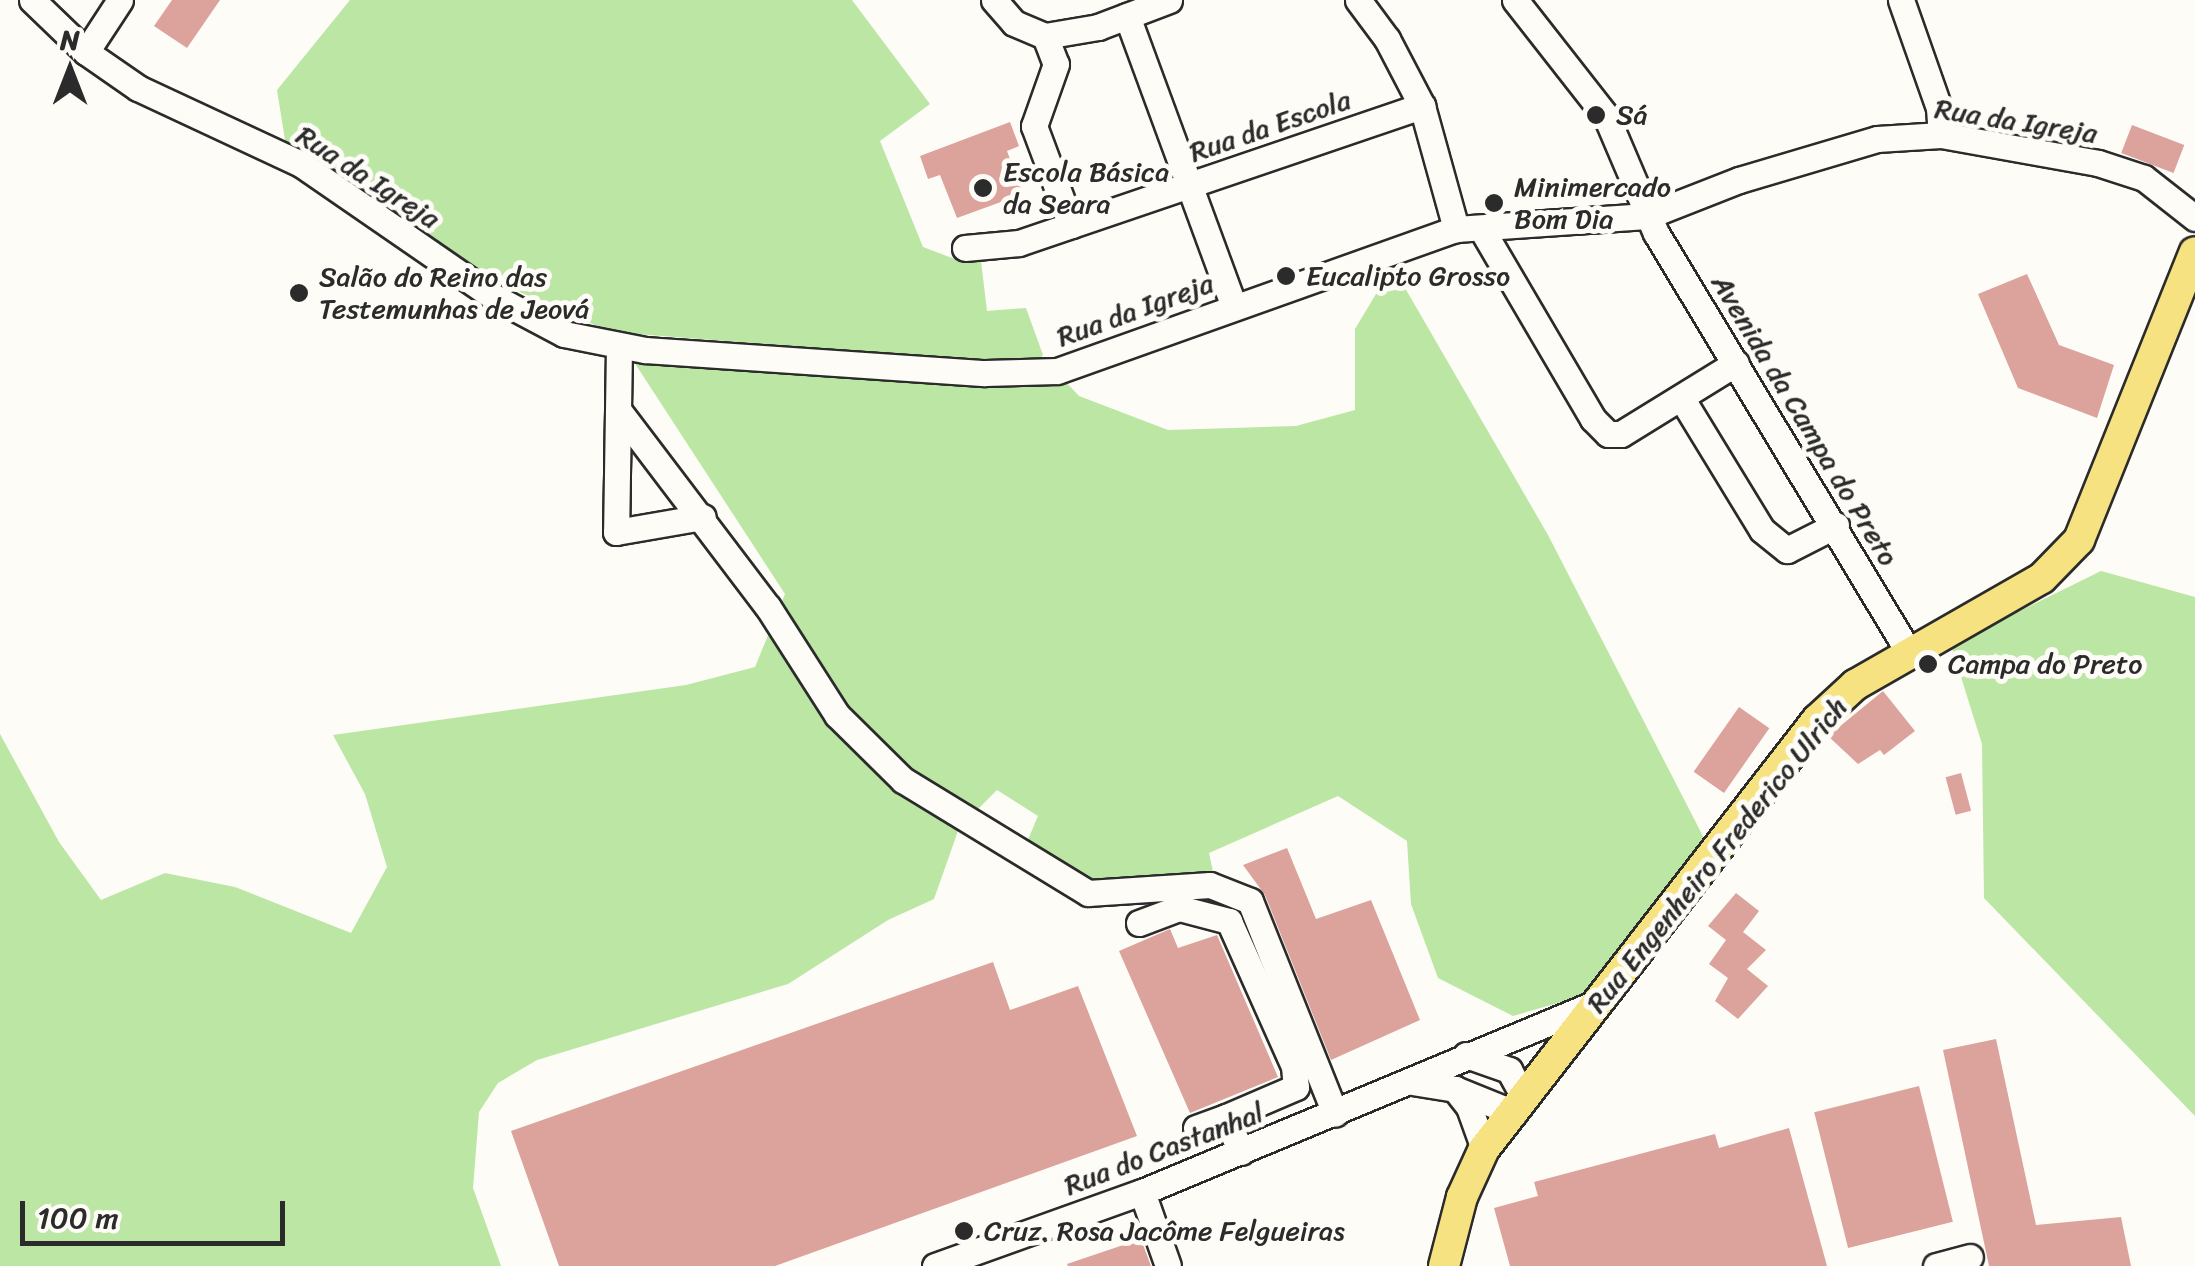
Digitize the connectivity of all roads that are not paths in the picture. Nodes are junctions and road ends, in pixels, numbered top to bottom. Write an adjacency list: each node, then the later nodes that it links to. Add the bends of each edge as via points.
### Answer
1 (32, 0): 10 (street, Rua da Igreja)
2 (120, 0): 10 (street)
3 (994, 0): 9 (street, via 1014,24)
4 (1169, 0): 8 (street)
5 (1358, 0): 11 (street, via 1388,39)
6 (1516, 0): 14 (street, Avenida da Campa do Preto, via 1606,116)
7 (1901, 0): 12 (street, via 1939,108)
8 (1127, 16): 9 (street); 13 (street)
9 (1045, 36): 16 (street, via 1056,64 1034,126)
10 (86, 52): 21 (street, Rua da Igreja, via 138,88 301,164 494,297 564,334)
11 (1422, 106): 13 (street, Rua da Escola); 17 (street)
12 (1941, 135): 14 (street, Rua da Igreja, via 1876,140 1739,180); 15 (street, Rua da Igreja, via 2098,163 2144,178)
13 (1186, 185): 16 (street, Rua da Escola); 20 (street)
14 (1647, 216): 17 (street, Rua da Igreja); 22 (street, Avenida da Campa do Preto)
15 (2195, 218)
16 (1072, 225): 18 (street, Rua da Escola, via 1020,243)
17 (1468, 229): 20 (street, Rua da Igreja); 23 (street, via 1608,434 1621,434)
18 (965, 248)
19 (2195, 252): 27 (main road, Rua Engenheiro Frederico Ulrich, via 2078,540 2042,578)
20 (1234, 307): 21 (street, Rua da Igreja, via 1057,370 986,373)
21 (619, 347): 24 (street)
22 (1736, 363): 23 (street); 26 (street, Avenida da Campa do Preto)
23 (1682, 399): 26 (street, via 1762,530 1787,550)
24 (618, 410): 25 (street); 25 (street, via 616,532)
25 (704, 517): 34 (street, via 836,715 903,780 1088,893 1210,885 1250,901)
26 (1836, 525): 27 (street, Avenida da Campa do Preto)
27 (1912, 655): 29 (main road, Rua Engenheiro Frederico Ulrich, via 1855,685 1817,720)
28 (1139, 923): 35 (street, via 1180,908 1230,921 1296,1086)
29 (1599, 1002): 30 (street, Rua do Castanhal); 33 (main road, Rua Engenheiro Frederico Ulrich)
30 (1466, 1055): 31 (street, Rua do Castanhal); 33 (street, via 1508,1070)
31 (1412, 1082): 32 (street); 34 (street, Rua do Castanhal)
32 (1455, 1089): 33 (street); 37 (street)
33 (1520, 1106): 37 (main road, Rua Engenheiro Frederico Ulrich)
34 (1335, 1114): 38 (street, Rua do Castanhal)
35 (1226, 1118): 36 (street); 38 (street)
36 (1196, 1128)
37 (1484, 1150): 44 (main road, Rua Engenheiro Frederico Ulrich, via 1462,1197)
38 (1241, 1152): 39 (street, Rua do Castanhal)
39 (1142, 1192): 41 (street, Rua do Castanhal); 43 (street)
40 (1970, 1257): 45 (street)
41 (964, 1261): 42 (street, Rua do Castanhal)
42 (935, 1266)
43 (1168, 1266)
44 (1444, 1266)
45 (1936, 1266)

